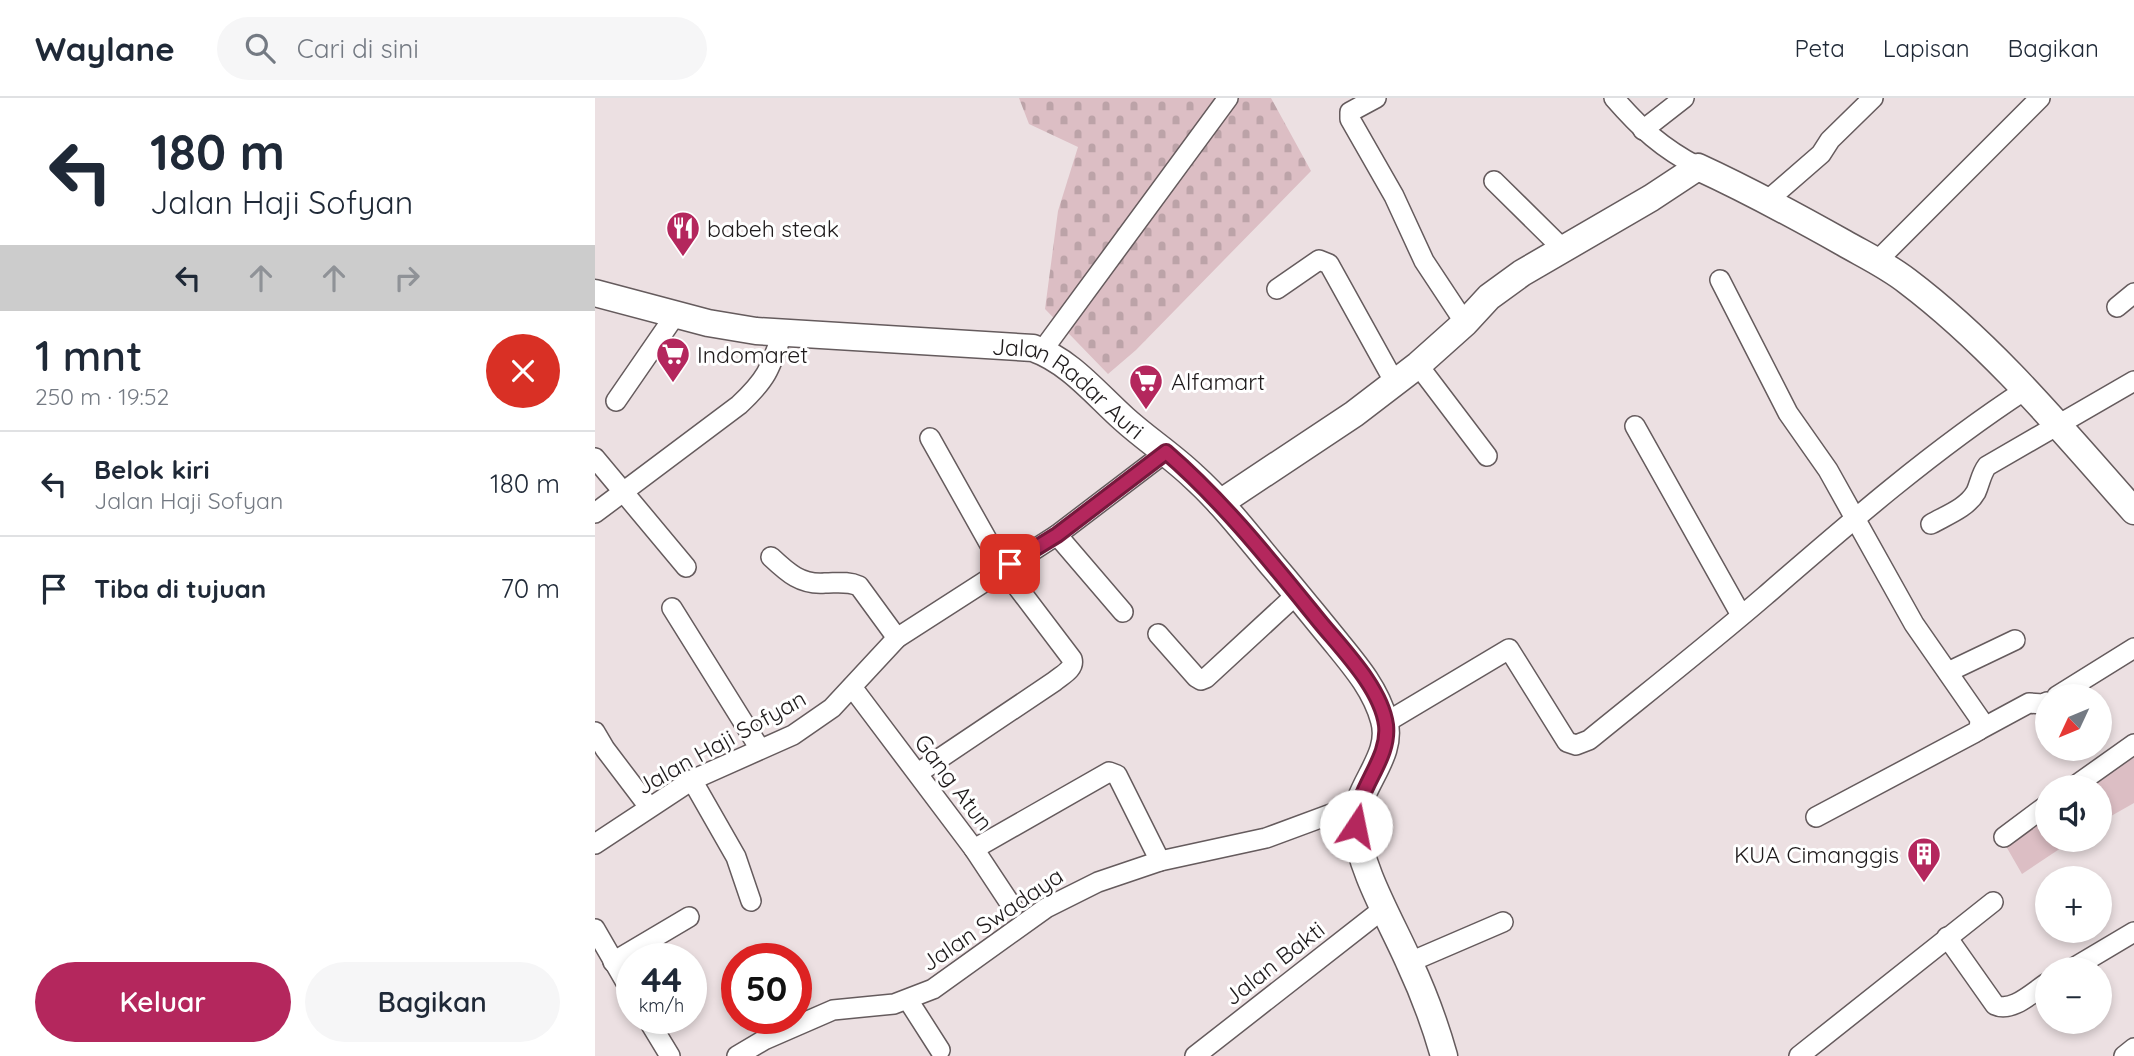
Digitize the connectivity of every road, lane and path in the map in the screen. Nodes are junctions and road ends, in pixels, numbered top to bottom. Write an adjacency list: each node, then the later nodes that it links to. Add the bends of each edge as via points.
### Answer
1 (1228, 98): 21 (street)
2 (1376, 98): 19 (street, via 1356,107 1350,119 1424,261)
3 (1614, 98): 7 (street)
4 (1683, 98): 7 (street)
5 (1873, 98): 10 (street)
6 (2040, 98): 12 (street)
7 (1643, 130): 8 (street)
8 (1698, 167): 10 (main road); 11 (main road)
9 (1494, 181): 11 (street)
10 (1768, 200): 12 (main road)
11 (1562, 248): 19 (main road, via 1489,297)
12 (1876, 262): 25 (main road, via 1925,295)
13 (1720, 280): 37 (street, via 1788,413)
14 (1277, 289): 24 (street, via 1319,260 1329,264)
15 (595, 293): 18 (main road, Jalan Radar Auri)
16 (2134, 293): 17 (street)
17 (2117, 307)
18 (677, 314): 20 (main road, Jalan Radar Auri); 26 (street)
19 (1465, 323): 22 (main road)
20 (782, 334): 21 (main road, Jalan Radar Auri, via 1020,346); 33 (street, via 770,370 756,389)
21 (1042, 351): 30 (main road, Jalan Radar Auri, via 1059,360)
22 (1418, 365): 24 (main road); 31 (street)
23 (2134, 381): 28 (street)
24 (1395, 383): 34 (main road)
25 (2025, 390): 28 (main road); 37 (street)
26 (616, 401)
27 (1635, 426): 46 (street)
28 (2058, 426): 35 (main road); 38 (street, via 1987,466 1965,505)
29 (930, 439): 42 (street)
30 (1166, 452): 34 (main road, Jalan Radar Auri); 39 (street, Jalan Haji Sofyan)
31 (1487, 456)
32 (595, 458): 33 (street)
33 (624, 493): 36 (street); 41 (street)
34 (1220, 503): 43 (main road, Jalan Radar Auri)
35 (2134, 511)
36 (595, 513)
37 (1855, 518): 46 (street); 51 (street, via 1914,624)
38 (1931, 524)
39 (1057, 535): 42 (street, Jalan Haji Sofyan); 45 (street)
40 (771, 557): 48 (street, via 793,577 813,584 859,586)
41 (686, 567)
42 (1003, 568): 48 (street, Jalan Haji Sofyan); 60 (street, via 1072,659 1072,667)
43 (1297, 594): 47 (street, via 1201,680); 55 (main road, Jalan Radar Auri, via 1361,673)
44 (672, 608): 59 (street)
45 (1123, 612)
46 (1741, 615): 55 (street, via 1589,740 1576,745 1567,742 1509,649)
47 (1158, 634)
48 (897, 638): 53 (street, Jalan Haji Sofyan)
49 (2015, 640): 51 (street)
50 (2134, 648): 52 (street)
51 (1948, 672): 56 (street, via 1980,719)
52 (2076, 684)
53 (852, 687): 59 (street, Jalan Haji Sofyan, via 832,708 793,735); 60 (street, Gang Atun)
54 (2035, 704): 56 (street)
55 (1385, 723): 63 (main road, Jalan Radar Auri, via 1383,753)
56 (1979, 730): 66 (street)
57 (595, 732): 64 (street)
58 (2134, 744): 61 (street)
59 (760, 749): 62 (street, Jalan Haji Sofyan)
60 (918, 774): 69 (street, Gang Atun)
61 (2090, 775)
62 (692, 780): 64 (street, Jalan Haji Sofyan); 71 (street, via 736,857)
63 (1358, 804): 70 (street, Jalan Swadaya, via 1266,838); 74 (main road, Jalan Radar Auri, via 1358,835)
64 (649, 807): 68 (street, Jalan Haji Sofyan)
65 (2035, 814): 67 (street)
66 (1816, 817)
67 (2004, 837)
68 (595, 844)
69 (974, 849): 70 (street, via 1109,772 1118,775); 73 (street, Gang Atun)
70 (1160, 861): 85 (street, Jalan Swadaya, via 1098,881 1046,908 933,989)
71 (751, 901)
72 (1993, 902): 79 (street)
73 (1013, 908)
74 (1383, 909): 82 (main road, Jalan Radar Auri); 91 (street, Jalan Bakti)
75 (689, 917): 81 (street)
76 (1503, 922): 82 (street)
77 (595, 929): 81 (street)
78 (2134, 932): 80 (street)
79 (1947, 937): 84 (street, via 1995,1005 2010,1006); 93 (street)
80 (2092, 957)
81 (613, 962): 83 (street)
82 (1410, 962): 92 (main road, Jalan Radar Auri)
83 (616, 967)
84 (2035, 990)
85 (908, 1000): 88 (street); 90 (street, Jalan Swadaya, via 833,1010)
86 (657, 1034): 89 (street)
87 (2134, 1048): 94 (street)
88 (940, 1050)
89 (670, 1056)
90 (737, 1056)
91 (1195, 1056)
92 (1444, 1056)
93 (1799, 1056)
94 (2124, 1056)

